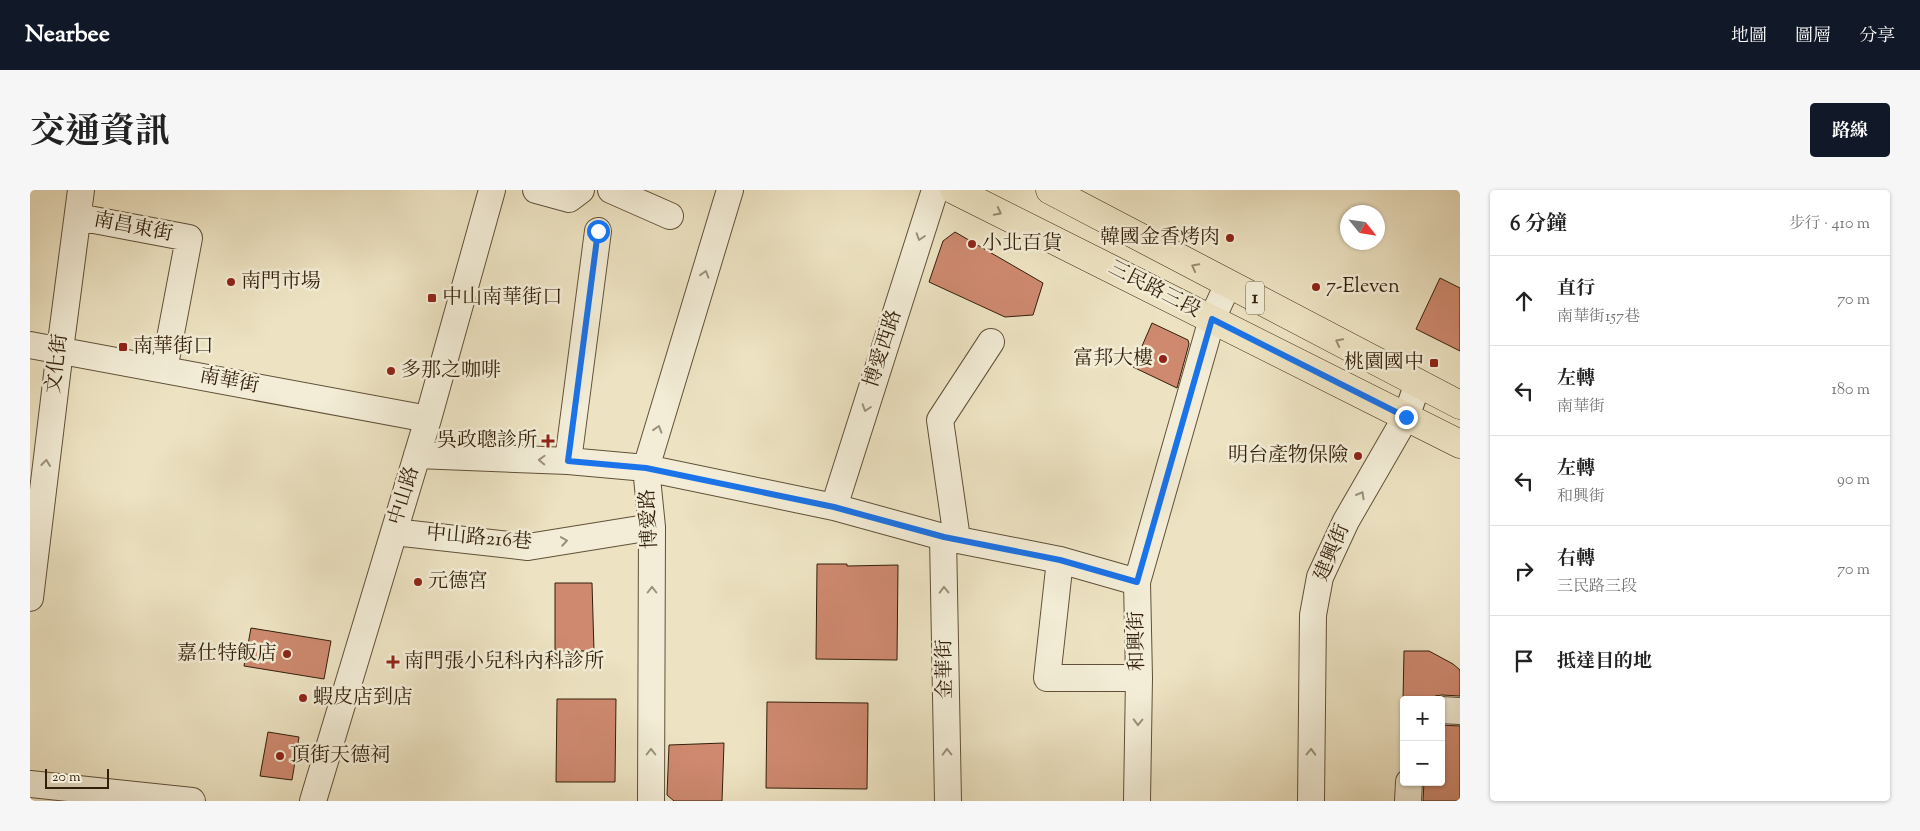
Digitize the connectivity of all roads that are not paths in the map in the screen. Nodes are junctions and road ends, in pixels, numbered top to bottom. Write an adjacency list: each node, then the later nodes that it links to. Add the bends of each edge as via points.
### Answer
1 (82, 190): 11 (street, 文化街)
2 (492, 190): 22 (street, 中山路)
3 (536, 190): 4 (street, via 569,199)
4 (582, 190)
5 (611, 190): 10 (street)
6 (730, 190): 26 (street, 博愛路, one-way to 6)
7 (934, 190): 27 (street, 博愛西路, one-way to 27)
8 (954, 190): 14 (main road, 三民路三段 / 1, one-way to 14)
9 (1050, 190): 13 (main road, 三民路三段 / 1, one-way to 9)
10 (670, 216)
11 (78, 217): 17 (street, 文化街); 18 (street, 南昌東街, via 189,238)
12 (598, 231): 25 (street)
13 (1228, 284): 14 (street, 和興街); 19 (main road, 三民路三段 / 1, one-way to 13)
14 (1212, 319): 21 (main road, 三民路三段 / 1); 32 (street, 和興街)
15 (991, 342): 30 (street, 金華街, via 940,420)
16 (30, 345): 17 (street, 南華街)
17 (60, 350): 18 (street, 南華街); 33 (street, 文化街, one-way to 17)
18 (164, 370): 22 (street, 南華街)
19 (1418, 383): 20 (main road, 三民路三段 / 1); 21 (street, 建興街)
20 (1460, 405)
21 (1406, 417): 23 (main road, 三民路三段 / 1); 45 (street, 建興街, one-way to 21, via 1313,615 1320,577 1346,521)
22 (428, 419): 24 (street, 中山路)
23 (1460, 444)
24 (417, 455): 25 (street, one-way to 24); 29 (street, 中山路)
25 (568, 461): 26 (street)
26 (646, 468): 27 (street); 28 (street, 博愛路)
27 (834, 507): 30 (street)
28 (652, 527): 29 (street, 中山路216巷, one-way to 28, via 528,547); 42 (street, 博愛路, one-way to 28)
29 (394, 532): 41 (street, 中山路)
30 (950, 538): 31 (street); 43 (street, 金華街, one-way to 30)
31 (1060, 560): 32 (street); 34 (street, via 1047,678)
32 (1137, 582): 34 (street, 和興街)
33 (30, 598)
34 (1139, 678): 44 (street, 和興街, one-way to 44)
35 (1445, 710): 36 (street)
36 (1460, 711)
37 (30, 784): 39 (street)
38 (1409, 786): 46 (street)
39 (125, 797): 40 (street)
40 (192, 801)
41 (313, 801)
42 (651, 801)
43 (948, 801)
44 (1137, 801)
45 (1311, 801)
46 (1408, 801)

